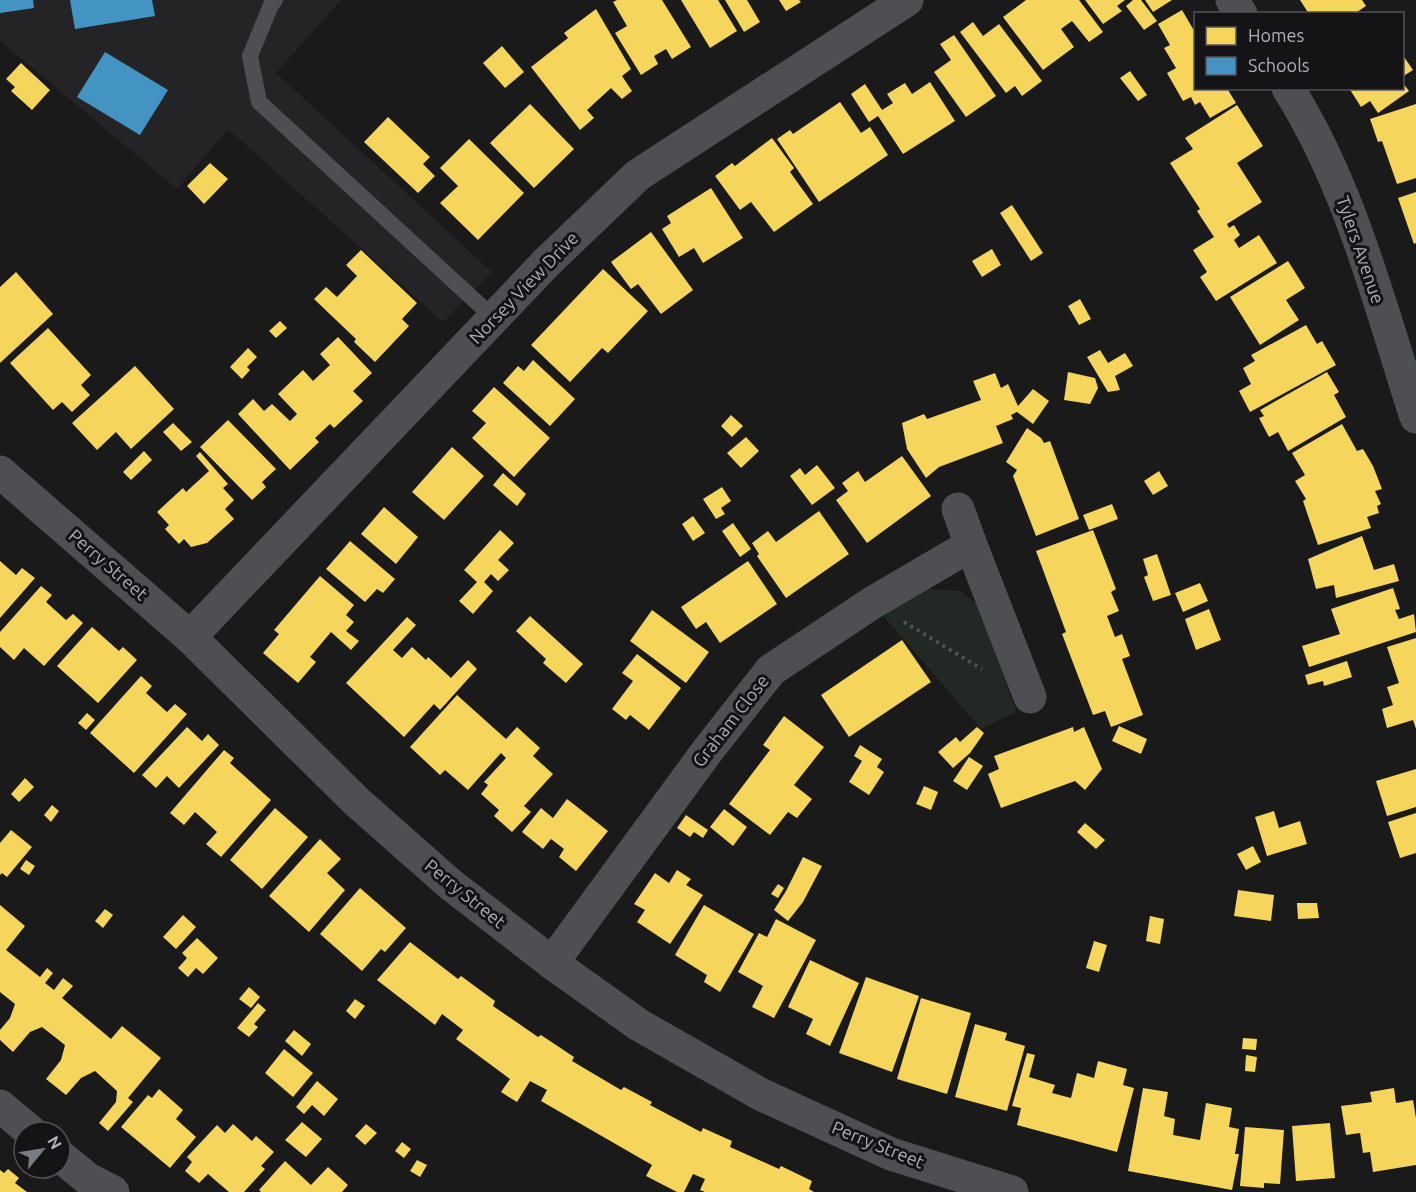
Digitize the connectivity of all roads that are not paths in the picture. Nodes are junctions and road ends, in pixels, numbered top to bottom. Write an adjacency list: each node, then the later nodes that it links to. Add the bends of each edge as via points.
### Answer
1 (275, 0): 4 (lane, via 250,56 259,102)
2 (908, 0): 4 (street, Norsey View Drive, via 638,175)
3 (1289, 90): 5 (street, Tylers Avenue, via 1306,116 1349,214)
4 (495, 318): 9 (street, Norsey View Drive)
5 (1416, 417)
6 (0, 472): 9 (street, Perry Street)
7 (958, 509): 8 (street)
8 (971, 545): 10 (street); 11 (street, Graham Close, via 872,603 771,670)
9 (190, 637): 11 (street, Perry Street, via 364,808 450,884)
10 (1030, 697)
11 (552, 963): 16 (street, Perry Street, via 639,1025 760,1094 891,1154)
12 (0, 1107): 13 (street)
13 (16, 1120)
14 (72, 1166): 15 (street)
15 (113, 1192)
16 (1012, 1192)

